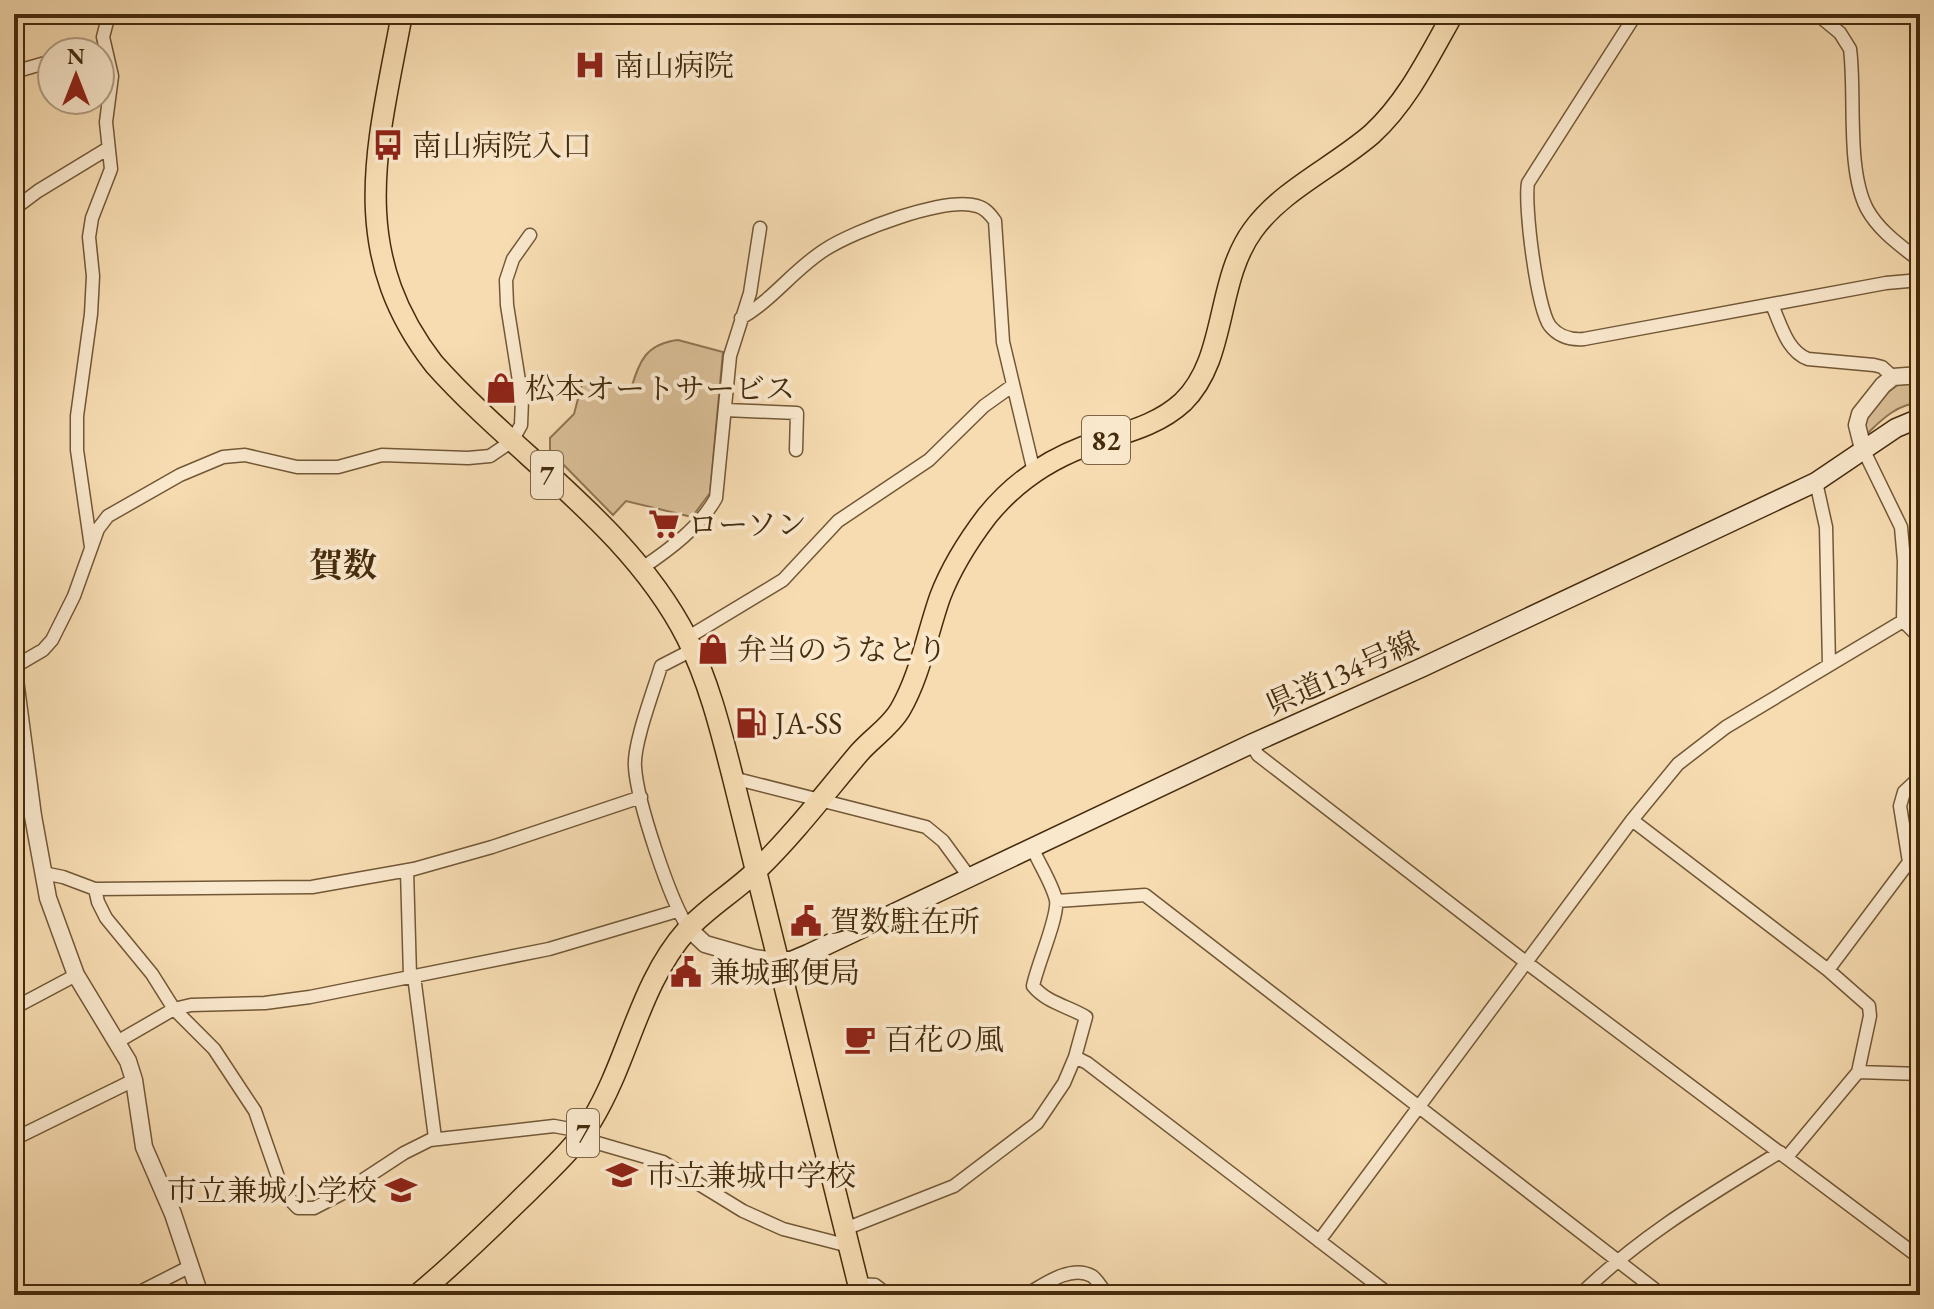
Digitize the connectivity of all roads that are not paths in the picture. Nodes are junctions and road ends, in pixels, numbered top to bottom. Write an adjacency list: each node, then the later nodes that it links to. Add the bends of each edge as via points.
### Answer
1 (109, 14): 6 (street)
2 (402, 14): 23 (main road, 7, via 374,177 383,262 398,306 424,351)
3 (1453, 14): 26 (main road, 82, via 1388,117 1252,231 1233,265 1211,355 1185,400 1146,426 1083,447)
4 (1636, 14): 16 (street, via 1528,183 1528,220 1547,321 1566,338 1584,339)
5 (1817, 14): 14 (street, via 1850,49 1856,168 1866,208)
6 (103, 36)
7 (36, 66): 8 (street)
8 (14, 72)
9 (107, 116): 10 (street)
10 (107, 149): 11 (street); 28 (street, via 111,169 89,237 91,314 77,416)
11 (14, 209)
12 (760, 228): 17 (street)
13 (530, 235): 23 (street, via 506,280 522,400 521,425)
14 (1920, 261)
15 (1920, 280): 16 (street)
16 (1772, 305): 19 (street, via 1801,356 1874,365)
17 (741, 318): 20 (street, via 841,240 935,207 977,206 995,221 1001,321); 21 (street, via 730,356)
18 (1920, 375): 19 (street)
19 (1893, 377): 24 (street, via 1860,414)
20 (1012, 386): 26 (street); 32 (street, via 929,460 838,521 783,580)
21 (725, 410): 25 (street, via 797,413); 29 (street, via 718,488 710,509)
22 (1920, 418): 24 (main road, 県道134号線)
23 (512, 441): 28 (street, via 490,456 382,455 338,467 223,457 108,516); 29 (main road, 7)
24 (1863, 449): 27 (main road, 県道134号線); 30 (street, via 1901,527)
25 (796, 450)
26 (1034, 472): 39 (main road, 82, via 995,507 953,567 901,709)
27 (1816, 482): 33 (street, via 1826,527); 35 (main road, 県道134号線)
28 (91, 550): 34 (street, via 52,640)
29 (642, 568): 32 (main road, 7)
30 (1903, 621): 31 (street); 33 (street)
31 (1920, 638)
32 (689, 644): 37 (main road, 7); 38 (street, via 661,666 634,765)
33 (1829, 665): 40 (street, via 1726,727 1678,764)
34 (14, 670): 45 (street)
35 (1251, 744): 41 (main road, 県道134号線); 52 (street, via 1258,755)
36 (1920, 777): 42 (street, via 1904,792 1900,806)
37 (733, 778): 39 (street); 44 (main road, 7)
38 (641, 797): 43 (street); 49 (street)
39 (821, 799): 44 (main road, 82); 46 (street, via 926,827)
40 (1632, 820): 52 (street); 53 (street)
41 (1032, 847): 46 (main road, 県道134号線); 48 (street)
42 (1914, 860): 53 (street)
43 (407, 870): 47 (street, via 312,887); 55 (street)
44 (756, 871): 50 (main road, 7); 51 (main road, 7)
45 (43, 873): 47 (street); 54 (street)
46 (970, 878): 51 (main road, 県道134号線, via 808,954)
47 (95, 889): 57 (street, via 106,918)
48 (1057, 901): 59 (street, via 1033,986 1047,1000 1086,1017); 63 (street, via 1145,895)
49 (677, 911): 50 (street); 55 (street, via 549,949)
50 (689, 929): 51 (street, via 705,944); 64 (main road, 7, via 662,961 610,1086)
51 (777, 961): 68 (main road, 7)
52 (1527, 963): 63 (street); 67 (street)
53 (1828, 970): 60 (street, via 1869,1006)
54 (76, 975): 56 (street); 58 (street)
55 (412, 976): 57 (street, via 295,999); 65 (street)
56 (14, 1008)
57 (174, 1009): 58 (street); 65 (street, via 214,1049 255,1111 279,1180 298,1208 314,1208)
58 (117, 1042): 62 (street)
59 (1075, 1057): 68 (street, via 1037,1123 954,1186); 69 (street)
60 (1858, 1072): 61 (street); 67 (street)
61 (1920, 1074)
62 (134, 1080): 66 (street); 72 (street, via 144,1147)
63 (1418, 1105): 69 (street); 71 (street)
64 (581, 1136): 65 (street, via 554,1126); 68 (street, via 663,1162 783,1229); 76 (main road, 7)
65 (435, 1138)
66 (14, 1139)
67 (1783, 1155): 70 (street); 71 (street)
68 (847, 1238): 73 (main road, 7)
69 (1319, 1241): 80 (street)
70 (1920, 1258)
71 (1616, 1259): 81 (street); 82 (street)
72 (191, 1266): 74 (street); 75 (street)
73 (859, 1289): 77 (street, via 875,1285)
74 (134, 1295)
75 (200, 1295)
76 (417, 1295)
77 (888, 1295)
78 (1026, 1295): 79 (street, via 1059,1277 1081,1273 1093,1276)
79 (1109, 1295)
80 (1390, 1295)
81 (1580, 1295)
82 (1662, 1295)

